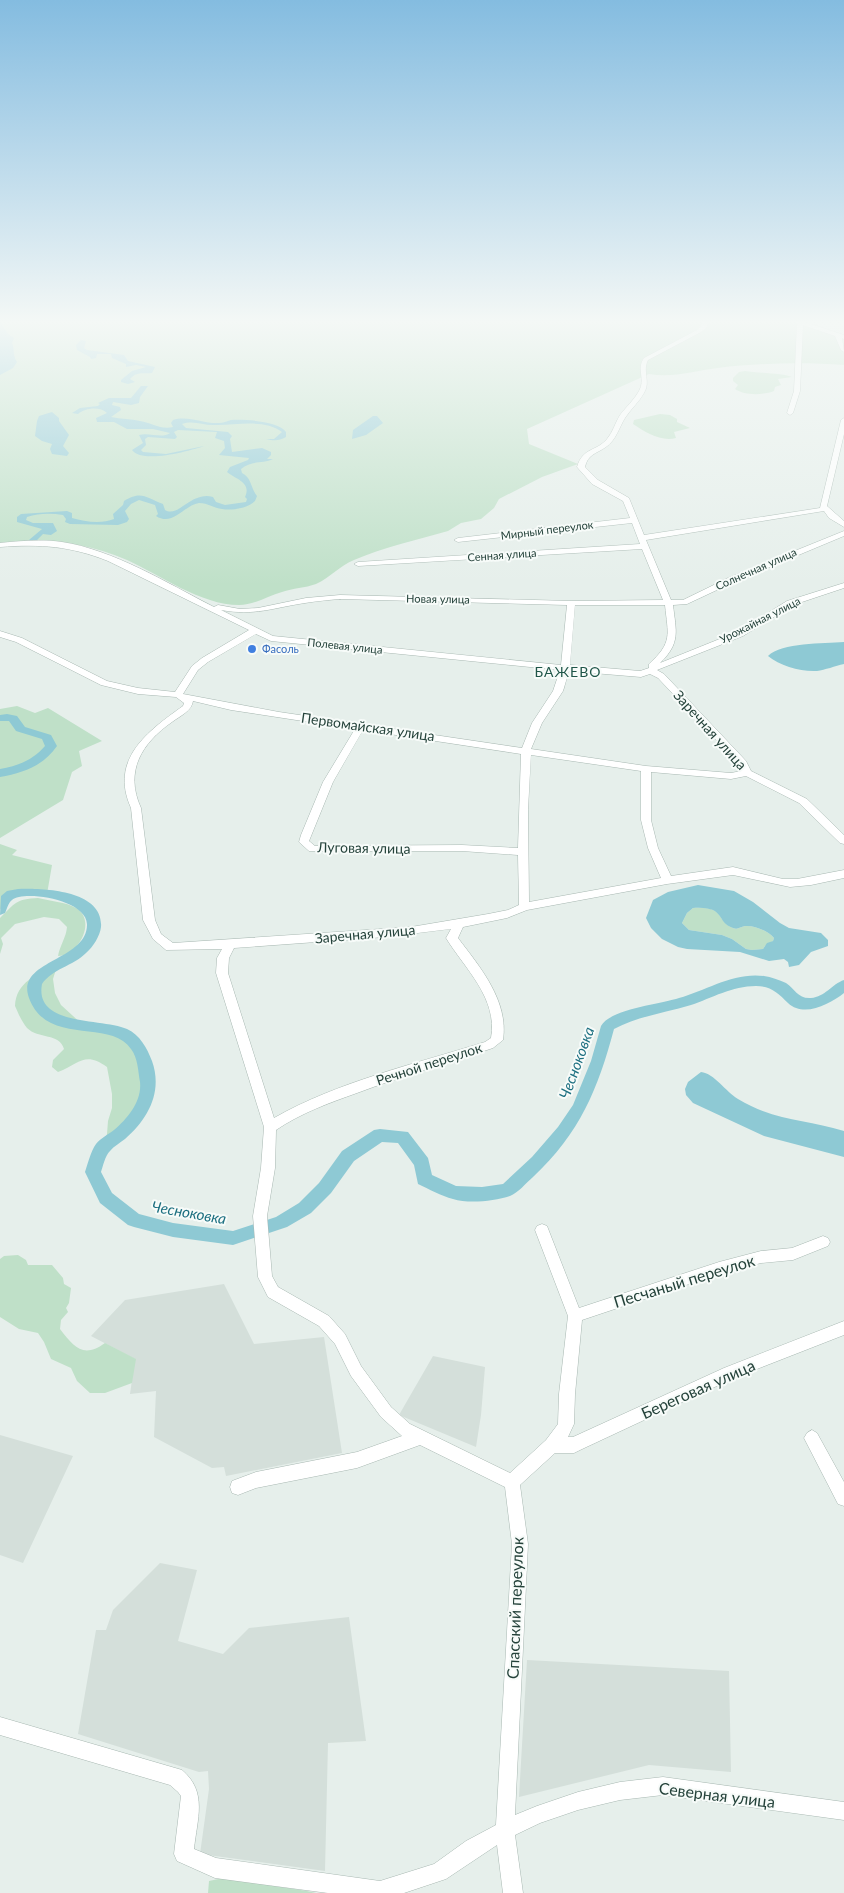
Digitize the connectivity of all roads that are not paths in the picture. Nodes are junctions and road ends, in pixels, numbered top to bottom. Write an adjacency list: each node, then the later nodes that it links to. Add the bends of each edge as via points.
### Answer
1 (628, 408): 6 (street, via 608,442 591,450 583,458 582,467 587,475 626,500)
2 (791, 408): 3 (street)
3 (790, 413)
4 (844, 420): 5 (street, via 823,499)
5 (825, 509): 7 (street); 10 (street, Сенная улица)
6 (635, 520): 9 (street, Мирный переулок); 10 (street)
7 (844, 525)
8 (844, 533): 15 (street, Солнечная улица, via 684,602)
9 (458, 540)
10 (644, 542): 12 (street, Сенная улица); 15 (street)
11 (0, 544): 16 (street, Полевая улица, via 71,546 111,559)
12 (358, 564)
13 (844, 585): 20 (street, Урожайная улица, via 790,604 740,634)
14 (571, 602): 15 (street, Новая улица); 16 (street, Новая улица, via 340,597 258,610); 19 (street)
15 (669, 604): 20 (street, via 673,638)
16 (208, 606): 17 (street, Полевая улица)
17 (254, 631): 19 (street, Полевая улица, via 291,641); 21 (street, via 195,668)
18 (0, 634): 21 (street, Первомайская улица, via 19,640 104,683)
19 (565, 668): 20 (street, Полевая улица, via 626,674); 23 (street, via 558,691 537,723)
20 (650, 670): 25 (street, Заречная улица, via 661,676 743,763)
21 (178, 695): 22 (street, Первомайская улица, via 231,707); 32 (street, Заречная улица, via 188,702 187,707 140,745 130,765 131,798 136,808 150,920 157,936 170,947)
22 (361, 726): 23 (street, Первомайская улица); 27 (street, Луговая улица, via 328,782 306,834 304,842 313,849 462,848)
23 (526, 751): 24 (street, Первомайская улица); 27 (street)
24 (646, 769): 25 (street, Первомайская улица, via 731,776); 29 (street, via 646,820 653,848)
25 (747, 773): 26 (street, Заречная улица, via 803,801)
26 (844, 841)
27 (524, 852): 30 (street)
28 (844, 874): 29 (street, Заречная улица, via 803,883 779,882 733,871)
29 (667, 880): 30 (street, Заречная улица)
30 (524, 907): 31 (street, Заречная улица, via 514,914)
31 (458, 925): 32 (street, Заречная улица); 33 (street, Речной переулок, via 452,938 494,1005 500,1025 497,1040 327,1099 286,1116)
32 (229, 946): 33 (street, via 222,958 222,974)
33 (270, 1127): 38 (street, via 268,1168 260,1216 265,1277 272,1292 324,1321 340,1339 356,1370 386,1412 405,1430)
34 (542, 1230): 36 (street)
35 (823, 1242): 36 (street, Песчаный переулок, via 792,1254 762,1256 719,1268)
36 (575, 1316): 40 (street, via 566,1424)
37 (844, 1328): 40 (street, Береговая улица, via 729,1373 574,1445)
38 (420, 1437): 41 (street); 42 (street, via 357,1460 256,1480)
39 (812, 1438): 43 (street)
40 (552, 1445): 41 (street)
41 (512, 1482): 46 (street, Спасский переулок, via 520,1544)
42 (238, 1487)
43 (844, 1498)
44 (0, 1726): 47 (street, via 175,1776 190,1796 184,1854 197,1861 215,1868)
45 (844, 1811): 46 (street, Северная улица, via 663,1786 620,1791 578,1801)
46 (505, 1830): 47 (street, Северная улица, via 472,1848 439,1872); 48 (street, Спасский переулок)
47 (376, 1892)
48 (513, 1893)

